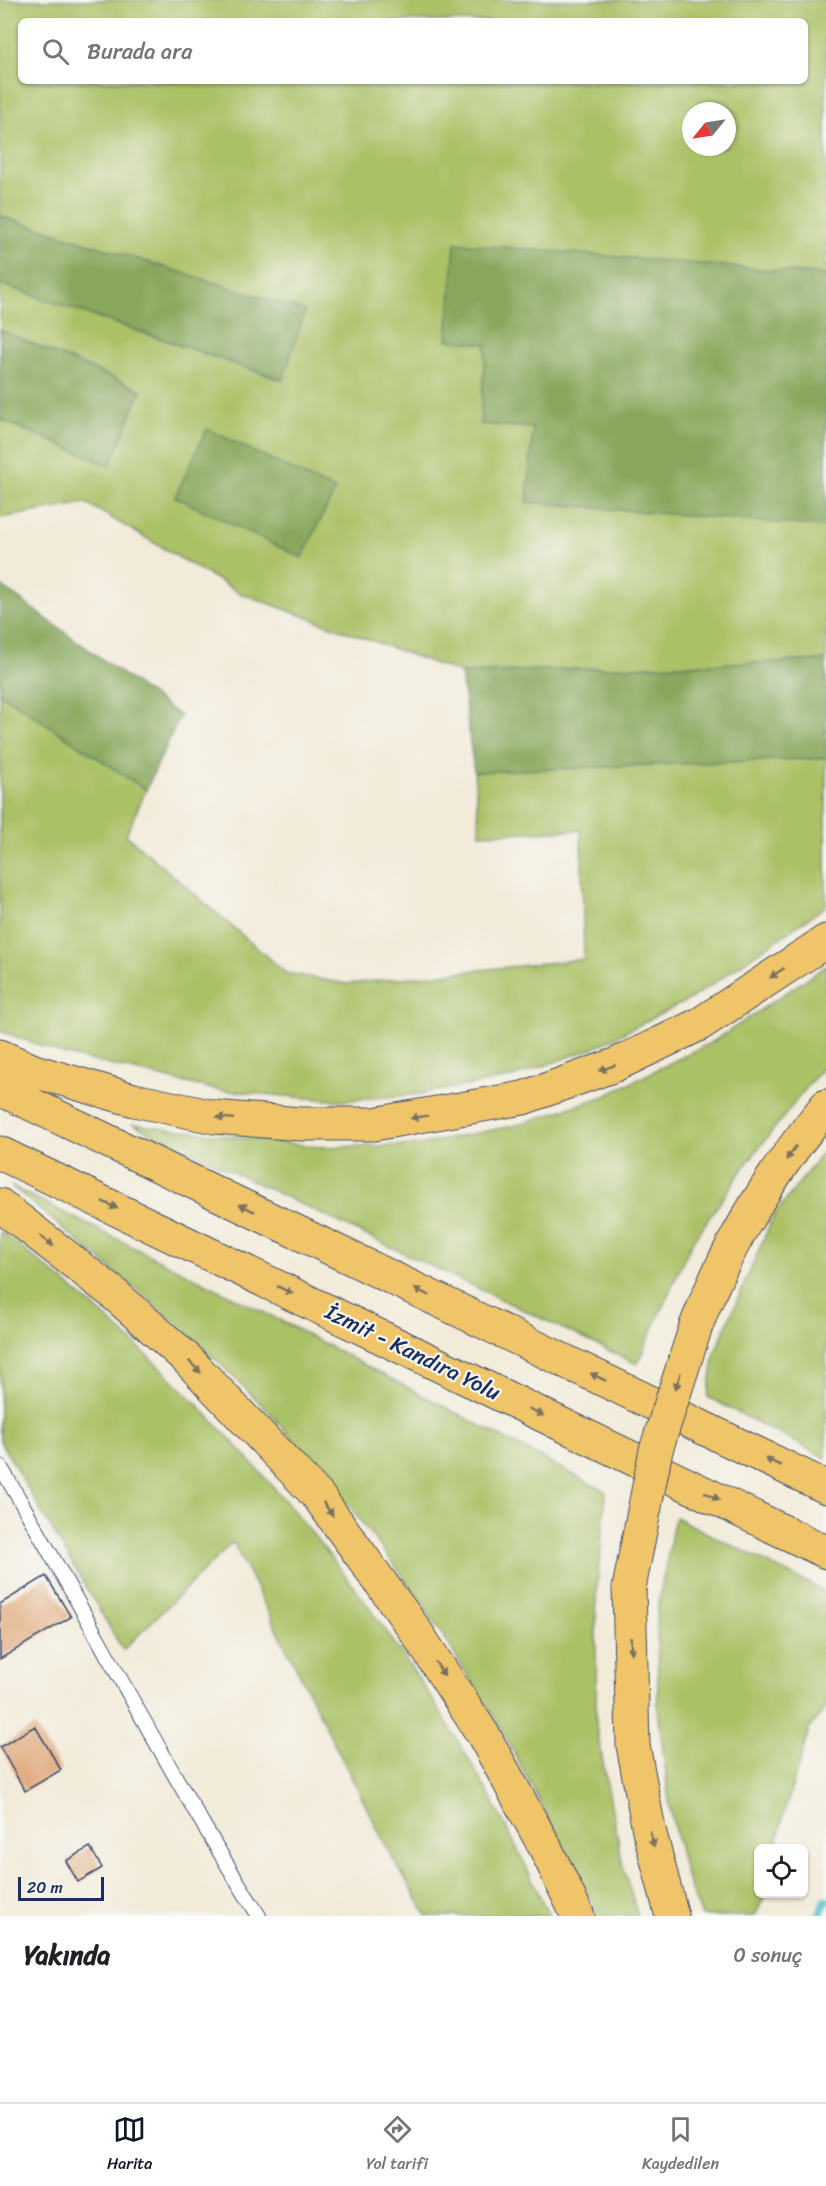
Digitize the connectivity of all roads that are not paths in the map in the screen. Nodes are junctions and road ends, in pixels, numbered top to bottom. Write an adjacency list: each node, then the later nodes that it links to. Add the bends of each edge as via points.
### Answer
1 (826, 941): 2 (highway, one-way to 2, via 700,1024 615,1065 523,1098 374,1124 301,1124 214,1117 134,1100 34,1071)
2 (0, 1056)
3 (0, 1089): 8 (highway, one-way to 3)
4 (826, 1106): 12 (highway, one-way to 12, bridge, via 745,1220 710,1289 656,1450 629,1588 633,1745 649,1830)
5 (0, 1153): 9 (highway, İzmit - Kandıra Yolu, one-way to 9)
6 (0, 1205): 11 (highway, one-way to 11, via 112,1292 186,1359 318,1496 415,1630 484,1736)
7 (0, 1466): 10 (lane, via 216,1848)
8 (826, 1487)
9 (826, 1552)
10 (259, 1916)
11 (578, 1916)
12 (672, 1916)

